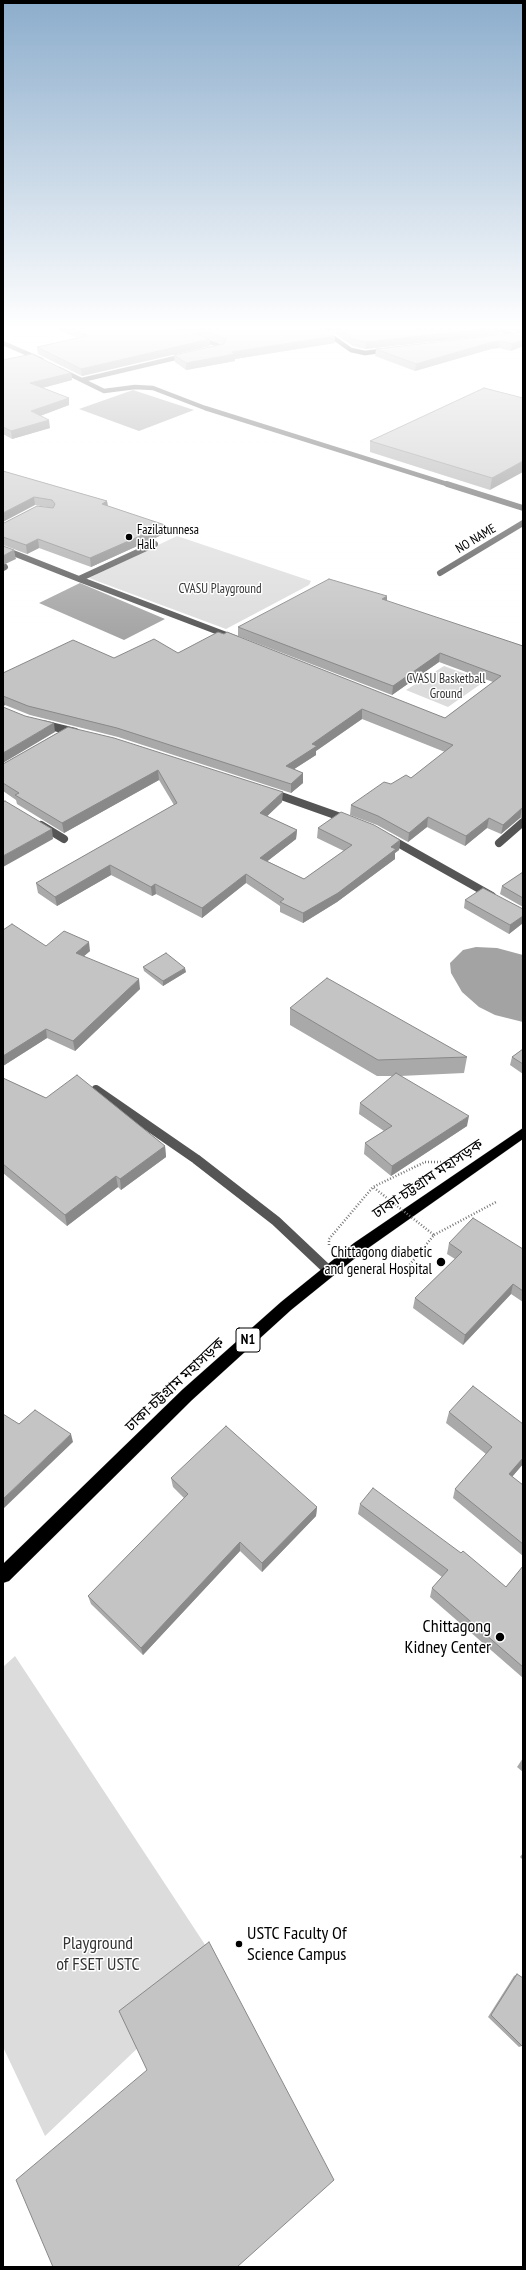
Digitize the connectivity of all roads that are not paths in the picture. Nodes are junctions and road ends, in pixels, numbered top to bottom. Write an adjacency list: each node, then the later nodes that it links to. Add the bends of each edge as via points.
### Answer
1 (278, 431): 2 (street)
2 (523, 508)
3 (523, 523): 6 (street, NO NAME)
4 (155, 544): 7 (street)
5 (3, 549): 7 (street)
6 (440, 573)
7 (79, 578): 8 (street)
8 (247, 643)
9 (34, 722): 10 (street, via 64,733)
10 (81, 734)
11 (262, 790): 13 (street)
12 (37, 822): 16 (street)
13 (355, 822)
14 (523, 822): 17 (street)
15 (381, 834): 18 (street)
16 (64, 839)
17 (499, 843)
18 (502, 902)
19 (96, 1090): 21 (street, via 196,1159 276,1221)
20 (522, 1135): 21 (highway, ঢাকা-চট্টগ্রাম মহাসড়ক / N1, via 359,1247)
21 (329, 1271): 22 (highway, ঢাকা-চট্টগ্রাম মহাসড়ক / N1, via 186,1395)
22 (3, 1575)

